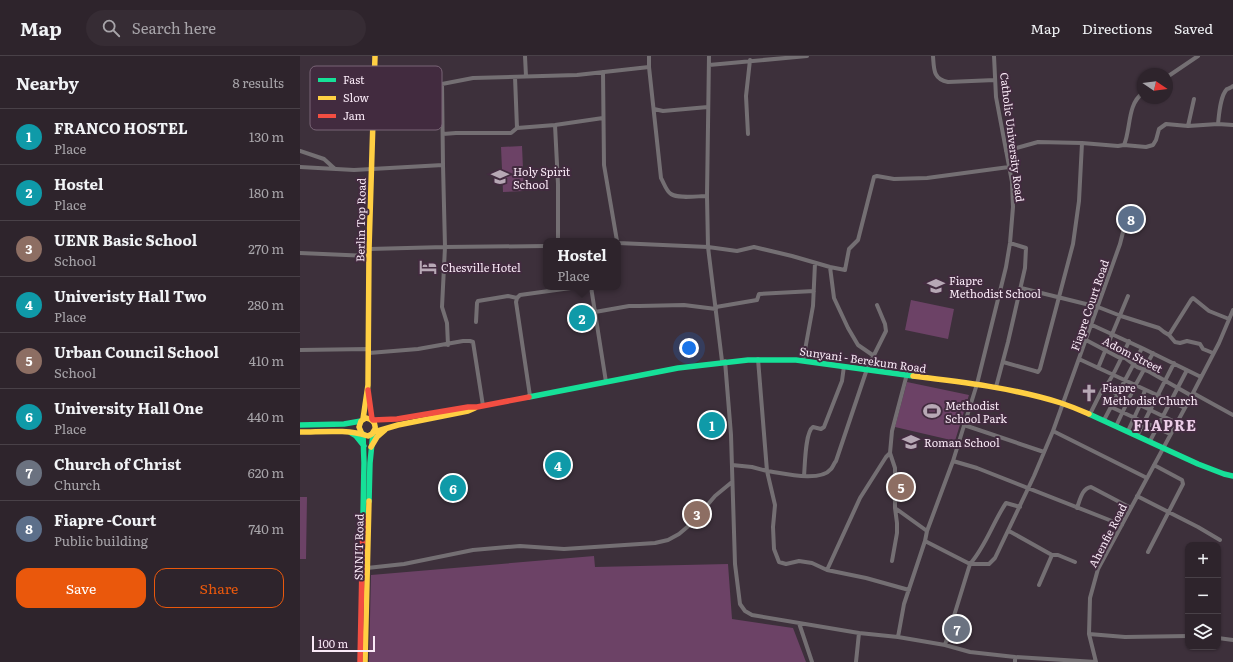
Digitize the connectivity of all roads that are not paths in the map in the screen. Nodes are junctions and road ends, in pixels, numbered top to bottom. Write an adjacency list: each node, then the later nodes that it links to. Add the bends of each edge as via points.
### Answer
1 (525, 56): 13 (street)
2 (649, 56): 10 (street)
3 (709, 56): 9 (street)
4 (807, 56): 8 (street)
5 (933, 56): 15 (street, via 936,76 942,81)
6 (994, 56): 15 (street, Catholic University Road)
7 (1198, 56): 12 (street)
8 (750, 60): 9 (street); 30 (street, via 746,96)
9 (709, 65): 20 (street)
10 (649, 67): 11 (street); 21 (street)
11 (603, 72): 13 (street); 22 (street)
12 (1173, 73)
13 (526, 76): 14 (street)
14 (515, 77): 16 (street, via 473,78); 27 (street)
15 (995, 80): 34 (street, Catholic University Road)
16 (442, 84): 29 (street)
17 (1233, 86): 23 (street, via 1227,89 1224,96)
18 (1194, 99): 26 (street)
19 (1137, 100): 32 (street)
20 (708, 107): 21 (street, via 663,111); 40 (street)
21 (654, 109): 40 (street, via 661,178 668,191 678,197)
22 (603, 118): 24 (street); 43 (street, via 604,165)
23 (1218, 124): 25 (street); 26 (street)
24 (555, 125): 27 (street); 42 (street)
25 (1233, 125)
26 (1188, 126): 32 (street, via 1166,124 1159,129 1152,145 1146,147)
27 (517, 128): 29 (street, via 511,133)
28 (373, 130): 39 (main road, Berlin Top Road)
29 (443, 134): 35 (street)
30 (748, 134)
31 (1082, 143): 32 (street); 34 (street, via 1038,142); 60 (street, via 1077,216)
32 (1124, 145)
33 (300, 151): 38 (street, via 324,158)
34 (1006, 151): 37 (street, Catholic University Road)
35 (443, 165): 39 (street); 47 (street)
36 (300, 167): 38 (street)
37 (1009, 167): 45 (street, Catholic University Road, via 1013,207); 53 (street, via 927,178 894,179 877,176 872,180 858,240 849,249 845,270)
38 (335, 169): 39 (street)
39 (372, 169): 49 (main road, Berlin Top Road)
40 (707, 196): 48 (street)
41 (1122, 211): 62 (street, Fiapre Court Road, via 1124,228 1120,244)
42 (558, 238)
43 (616, 238)
44 (621, 242): 48 (street)
45 (1010, 243): 54 (street, via 1026,248 1026,268); 101 (street, Catholic University Road)
46 (543, 246): 47 (street)
47 (445, 247): 49 (street); 74 (street, via 442,307 447,323)
48 (708, 247): 52 (street, via 737,251 754,247); 63 (street)
49 (369, 249): 51 (main road, Berlin Top Road)
50 (300, 253): 51 (street)
51 (369, 256): 78 (main road, Berlin Top Road)
52 (815, 263): 53 (street); 57 (street)
53 (830, 268): 81 (street, via 834,298 848,328 858,345)
54 (1021, 288): 60 (street); 87 (street)
55 (556, 290): 59 (street, via 520,295)
56 (591, 290): 65 (street)
57 (814, 291): 63 (street, via 759,294 757,300); 85 (street)
58 (1128, 296): 66 (street)
59 (517, 298): 68 (street, via 508,296 478,301); 110 (street)
60 (1060, 298): 62 (street); 87 (street, via 1038,372)
61 (877, 305): 81 (street, via 886,331)
62 (1098, 307): 66 (street); 69 (street, Fiapre Court Road)
63 (716, 308): 65 (street, via 684,305 634,306); 86 (street)
64 (1233, 310): 67 (street, Ahenfie Road)
65 (595, 312): 100 (street)
66 (1121, 316): 70 (street); 71 (street, via 1159,328)
67 (1229, 319): 71 (street, via 1210,311 1193,298); 80 (street, Ahenfie Road)
68 (476, 322)
69 (1092, 325): 70 (street); 72 (street, Fiapre Court Road)
70 (1112, 334): 73 (street); 77 (street)
71 (1169, 335): 80 (street, via 1175,342 1200,344 1203,349)
72 (1086, 340): 77 (street, Adom Street); 84 (street, Fiapre Court Road)
73 (1129, 341): 75 (street); 82 (street)
74 (448, 345): 78 (street); 116 (street, via 463,341 473,342)
75 (1142, 348): 79 (street); 89 (street)
76 (300, 350): 78 (street)
77 (1105, 350): 82 (street, Adom Street); 91 (street)
78 (369, 351): 102 (main road, Berlin Top Road)
79 (1153, 353): 88 (street); 93 (street)
80 (1213, 353): 97 (street, Ahenfie Road)
81 (874, 356): 92 (street)
82 (1121, 358): 89 (street, Adom Street, via 1125,358); 96 (street)
83 (758, 359): 85 (main road, Sunyani - Berekum Road); 86 (main road, Sunyani - Berekum Road); 152 (street)
84 (1079, 359): 91 (street); 114 (street, Fiapre Court Road)
85 (803, 360): 90 (main road, Sunyani - Berekum Road)
86 (723, 361): 100 (main road, Sunyani - Berekum Road); 150 (street, via 732,435)
87 (1003, 362): 104 (street)
88 (1174, 363): 94 (street); 98 (street)
89 (1133, 365): 93 (street, Adom Street); 99 (street)
90 (844, 366): 92 (main road, Sunyani - Berekum Road); 153 (street, via 842,381 824,427 821,429 813,426 809,430)
91 (1098, 368): 96 (street)
92 (867, 369): 95 (main road, Sunyani - Berekum Road); 153 (street, via 831,470 822,475)
93 (1144, 369): 98 (street, Adom Street); 103 (street)
94 (1187, 370): 97 (street); 106 (street)
95 (907, 374): 101 (main road, Sunyani - Berekum Road); 148 (street, via 892,431)
96 (1113, 375): 99 (street); 105 (street)
97 (1201, 377): 109 (street, Ahenfie Road)
98 (1165, 380): 106 (street, Adom Street); 111 (street)
99 (1125, 381): 103 (street); 108 (street)
100 (606, 382): 110 (main road, Sunyani - Berekum Road)
101 (977, 384): 104 (main road, Sunyani - Berekum Road); 131 (street, Catholic University Road)
102 (368, 385): 125 (main road); 126 (main road)
103 (1135, 386): 107 (street); 112 (street)
104 (996, 387): 114 (main road, Sunyani - Berekum Road)
105 (1105, 388): 108 (street); 121 (street)
106 (1178, 388): 109 (street, Adom Street); 113 (street)
107 (1145, 390): 111 (street); 115 (street)
108 (1118, 394): 112 (street); 117 (street)
109 (1192, 394): 118 (street, Ahenfie Road); 122 (street, Adom Street)
110 (530, 396): 116 (main road, Sunyani - Berekum Road)
111 (1158, 396): 113 (street); 119 (street)
112 (1129, 399): 115 (street); 120 (street)
113 (1170, 402): 118 (street); 123 (street)
114 (1062, 403): 121 (main road, Sunyani - Berekum Road); 135 (street, Fiapre Court Road)
115 (1140, 405): 119 (street); 124 (street)
116 (480, 406): 126 (main road, Sunyani - Berekum Road, via 397,419); 134 (main road, Sunyani - Berekum Road, via 462,413)
117 (1111, 407): 120 (street); 127 (street)
118 (1184, 408): 129 (street, Ahenfie Road)
119 (1151, 410): 123 (street); 128 (street)
120 (1123, 412): 124 (street); 132 (street)
121 (1090, 414): 127 (main road, Sunyani - Berekum Road)
122 (1233, 415)
123 (1163, 416): 129 (street); 133 (street)
124 (1134, 417): 128 (street); 136 (street)
125 (362, 420): 126 (main road); 130 (main road, via 344,424); 140 (main road, via 359,427)
126 (372, 420): 139 (main road, via 376,426)
127 (1104, 420): 132 (main road, Sunyani - Berekum Road)
128 (1144, 422): 133 (street); 142 (street)
129 (1177, 422): 141 (street, Ahenfie Road)
130 (300, 425)
131 (964, 425): 147 (street); 149 (street, Catholic University Road)
132 (1116, 426): 136 (main road, Sunyani - Berekum Road)
133 (1157, 428): 141 (street); 143 (street)
134 (386, 429): 139 (main road, Sunyani - Berekum Road); 145 (main road)
135 (1053, 431): 147 (street, Fiapre Court Road); 155 (street)
136 (1128, 431): 142 (main road, Sunyani - Berekum Road)
137 (300, 432): 138 (main road)
138 (350, 433): 140 (main road); 144 (main road)
139 (374, 433): 140 (main road, via 368,436); 145 (main road, SNNIT Road)
140 (362, 434): 144 (main road, SNNIT Road)
141 (1170, 434): 146 (street, Ahenfie Road)
142 (1138, 436): 143 (main road, Sunyani - Berekum Road)
143 (1150, 441): 146 (main road, Sunyani - Berekum Road)
144 (364, 446): 179 (main road, SNNIT Road)
145 (371, 447): 174 (main road, SNNIT Road)
146 (1163, 447): 151 (street, Ahenfie Road); 154 (main road, Sunyani - Berekum Road, via 1198,464)
147 (1044, 452): 157 (street, Fiapre Court Road)
148 (890, 453): 160 (street, via 895,468); 175 (street, via 860,498)
149 (953, 462): 157 (street, via 977,468); 165 (street, Catholic University Road)
150 (732, 465): 152 (street); 156 (street)
151 (1154, 465): 155 (street, Ahenfie Road); 163 (street, via 1183,482)
152 (767, 471): 153 (street); 175 (street, via 775,505 774,548 779,562 812,563)
153 (804, 476)
154 (1233, 476)
155 (1147, 478): 158 (street, Ahenfie Road)
156 (732, 482): 174 (street, via 715,496 692,523 668,540 564,549 520,546 473,550); 178 (street, via 735,564 740,604 745,612 752,615)
157 (1028, 489): 159 (street, Fiapre Court Road); 161 (street)
158 (1137, 496): 162 (street, Ahenfie Road); 163 (street)
159 (1020, 507): 166 (street, Fiapre Court Road); 173 (street, via 1006,503 979,554)
160 (895, 508): 165 (street); 171 (street, via 897,533)
161 (1077, 508): 162 (street, via 1085,489 1091,487); 164 (street)
162 (1131, 508): 164 (street, Ahenfie Road)
163 (1169, 513): 167 (street); 169 (street)
164 (1122, 525): 181 (street, Ahenfie Road, via 1098,569 1090,598)
165 (927, 531): 168 (street, Catholic University Road)
166 (1008, 531): 170 (street); 173 (street, Fiapre Court Road, via 995,558 989,564)
167 (1220, 540)
168 (925, 541): 173 (street); 177 (street, Catholic University Road)
169 (1148, 552)
170 (1052, 555): 172 (street); 176 (street)
171 (892, 561)
172 (1075, 562)
173 (970, 564): 187 (street)
174 (367, 568): 179 (main road, SNNIT Road)
175 (827, 570): 177 (street)
176 (1039, 585)
177 (909, 590): 184 (street, Catholic University Road)
178 (799, 623): 180 (street); 191 (street)
179 (363, 629): 183 (main road, SNNIT Road)
180 (859, 633): 184 (street); 192 (street)
181 (1089, 634): 182 (street, via 1125,637); 193 (street, Ahenfie Road)
182 (1185, 636)
183 (363, 637): 189 (main road, SNNIT Road); 190 (main road, SNNIT Road)
184 (898, 637): 187 (street)
185 (1221, 638): 186 (street)
186 (1233, 640)
187 (945, 645): 188 (street)
188 (1015, 660): 193 (street)
189 (360, 662)
190 (365, 662)
191 (812, 662)
192 (856, 662)
193 (1096, 662)

